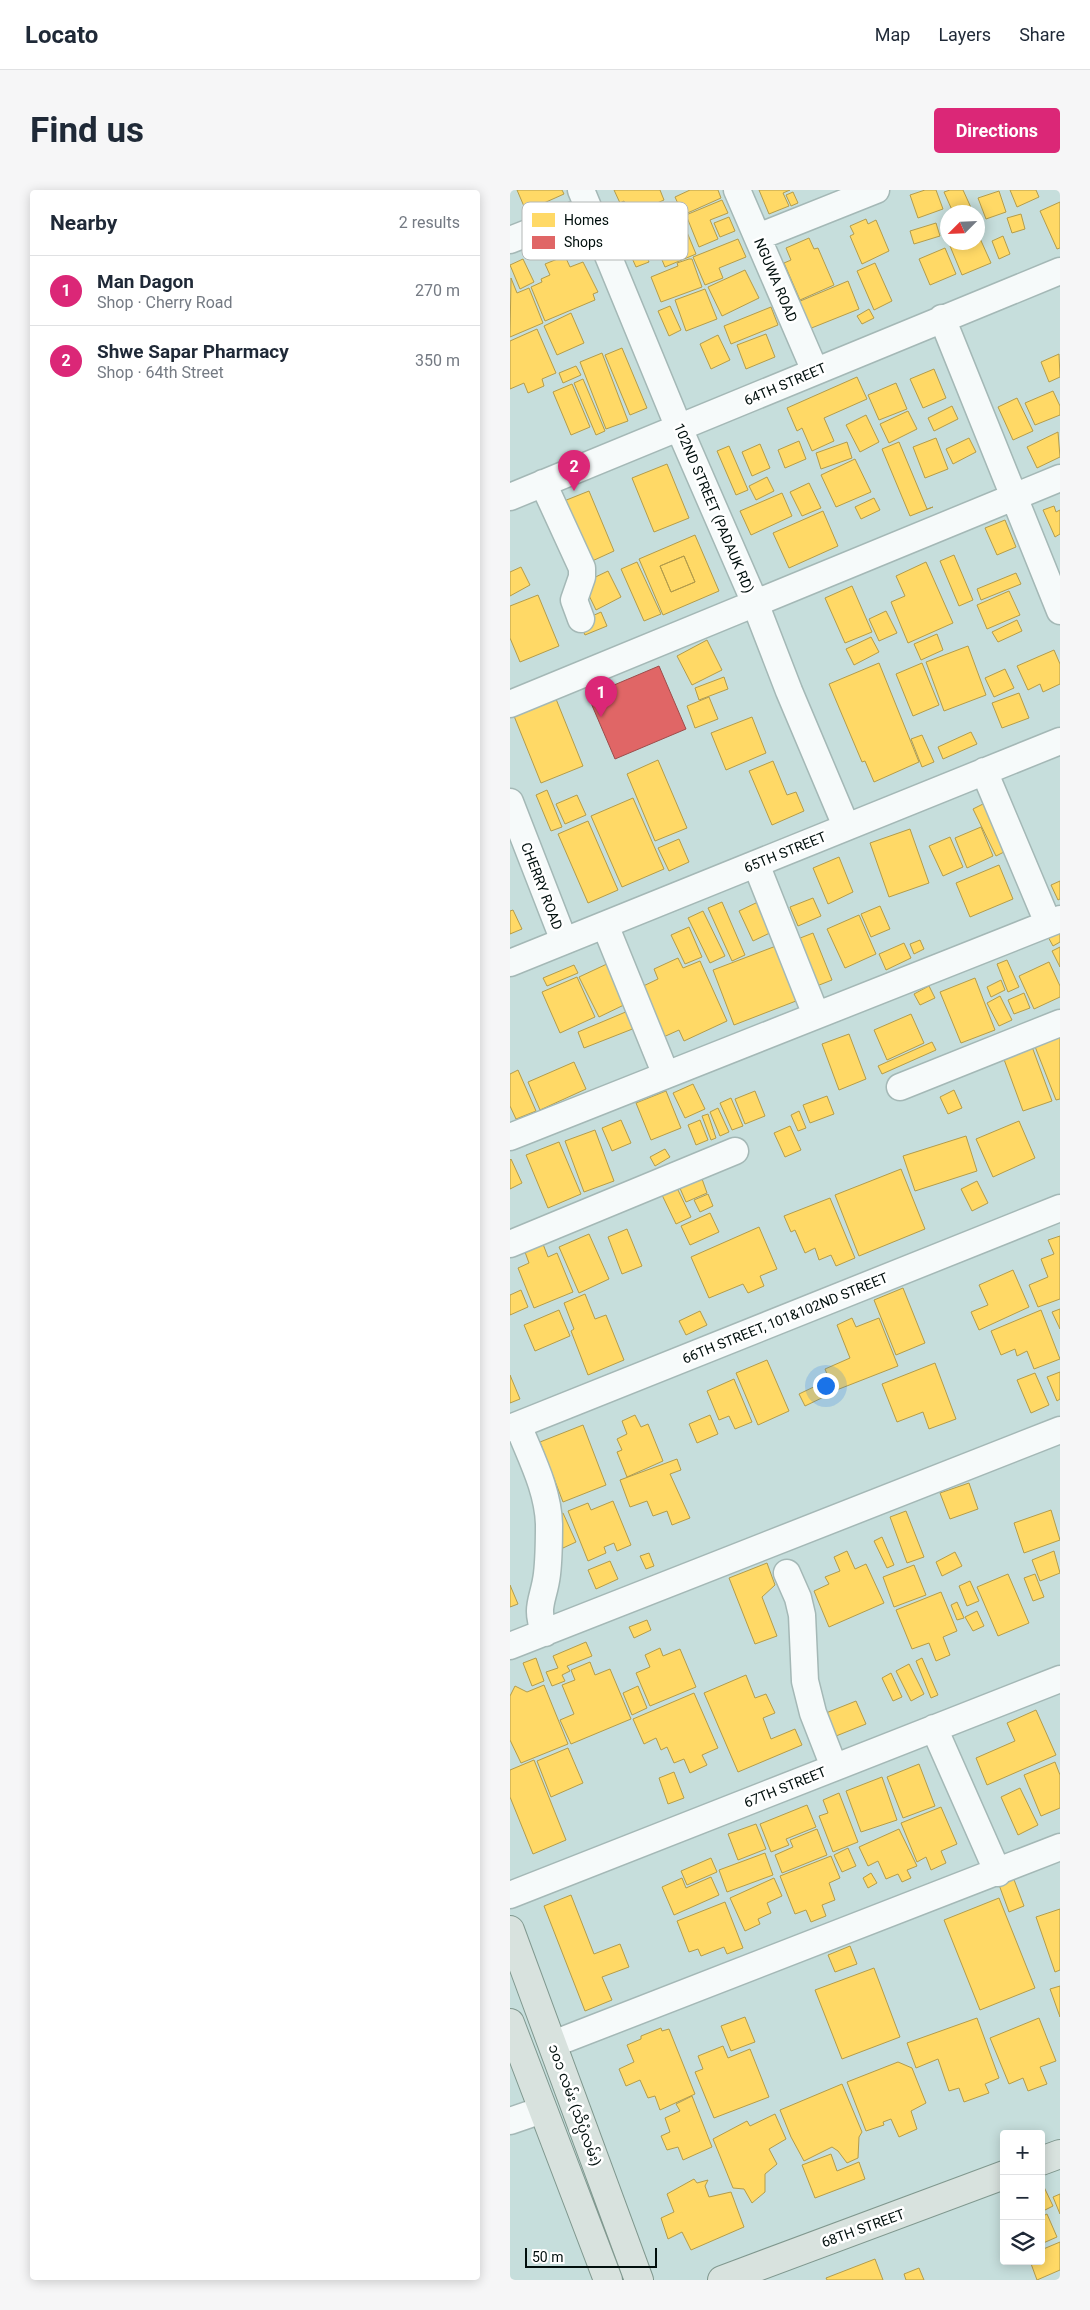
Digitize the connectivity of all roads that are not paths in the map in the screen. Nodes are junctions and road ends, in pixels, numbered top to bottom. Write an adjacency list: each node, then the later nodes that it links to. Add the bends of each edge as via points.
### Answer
1 (737, 190): 4 (street, NGUWA ROAD)
2 (876, 190): 4 (street)
3 (522, 234): 5 (street)
4 (758, 237): 9 (street, NGUWA ROAD)
5 (510, 240)
6 (610, 260): 10 (street, 102ND STREET (PADAUK RD))
7 (1060, 271): 8 (street, 64TH STREET)
8 (942, 318): 9 (street, 64TH STREET); 14 (street)
9 (816, 371): 10 (street, 64TH STREET)
10 (679, 428): 12 (street, 64TH STREET); 15 (street, 102ND STREET (PADAUK RD))
11 (1060, 478): 14 (street)
12 (543, 483): 13 (street, 64TH STREET); 17 (street, via 582,568 574,600)
13 (510, 497)
14 (1013, 497): 15 (street); 16 (street)
15 (755, 603): 18 (street); 22 (street, 102ND STREET (PADAUK RD))
16 (1060, 611)
17 (581, 619)
18 (510, 704)
19 (1060, 741): 20 (street, 65TH STREET)
20 (984, 771): 22 (street, 65TH STREET); 24 (street)
21 (510, 802): 26 (street, CHERRY ROAD)
22 (846, 826): 23 (street, 65TH STREET)
23 (756, 864): 25 (street, 65TH STREET); 28 (street)
24 (1054, 921): 28 (street)
25 (605, 925): 26 (street, 65TH STREET); 30 (street)
26 (564, 941): 27 (street, 65TH STREET)
27 (510, 963)
28 (816, 1015): 30 (street)
29 (1060, 1023): 31 (street)
30 (666, 1075): 32 (street)
31 (900, 1087)
32 (510, 1137)
33 (734, 1151): 35 (street)
34 (1060, 1208): 36 (street, 66TH STREET, 101&102ND STREET)
35 (510, 1244)
36 (514, 1427): 39 (street, via 538,1474 549,1521 547,1574 539,1617)
37 (1060, 1430): 39 (street)
38 (787, 1573): 43 (street, via 802,1615 805,1681 813,1713)
39 (545, 1633): 40 (street)
40 (510, 1646)
41 (1060, 1679): 42 (street, 67TH STREET)
42 (934, 1728): 43 (street, 67TH STREET); 45 (street)
43 (834, 1767): 46 (street, 67TH STREET)
44 (1060, 1847): 45 (street)
45 (998, 1873): 49 (street)
46 (510, 1895)
47 (510, 1930): 49 (main road, ၁၀၁ လမ်း (သိပ္ပံလမ်း))
48 (510, 2023): 50 (main road)
49 (552, 2044): 52 (main road, ၁၀၁ လမ်း (သိပ္ပံလမ်း))
50 (542, 2110): 51 (street); 53 (main road)
51 (510, 2121)
52 (581, 2124): 53 (main road); 58 (main road, ၁၀၁ လမ်း (သိပ္ပံလမ်း))
53 (552, 2136): 57 (main road)
54 (1060, 2154): 55 (main road)
55 (1045, 2160)
56 (1000, 2176): 59 (main road, 68TH STREET)
57 (608, 2280)
58 (639, 2280)
59 (722, 2280)

